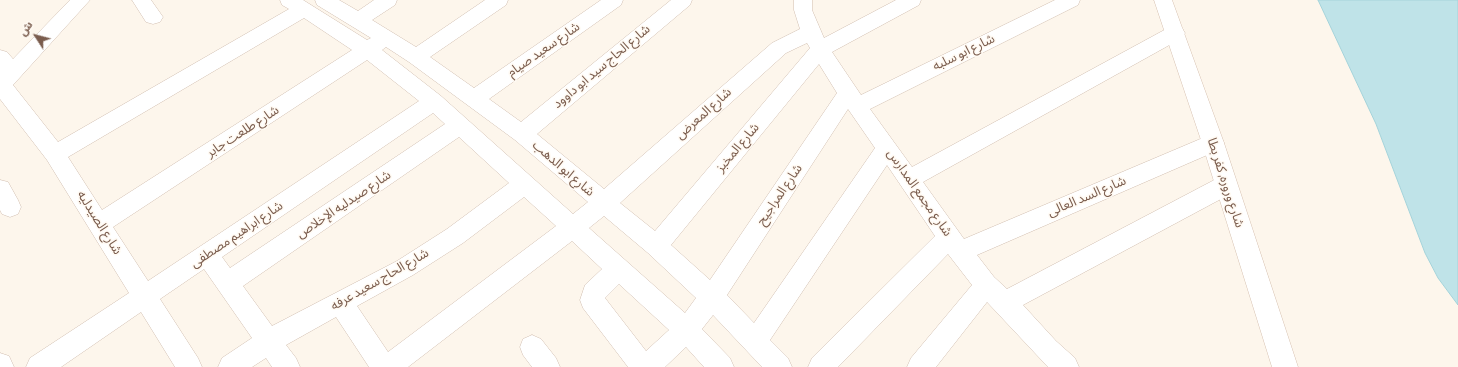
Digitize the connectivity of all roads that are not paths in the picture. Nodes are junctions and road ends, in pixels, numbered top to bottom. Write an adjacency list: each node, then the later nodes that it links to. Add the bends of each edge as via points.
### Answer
1 (81, 0): 20 (street)
2 (141, 0): 13 (street)
3 (324, 0): 14 (street, شارع ابو الدهب)
4 (388, 0): 14 (street)
5 (499, 0): 19 (street)
6 (614, 0): 21 (street, شارع سعيد صيام)
7 (683, 0): 25 (street, شارع الحاج سيد ابو داوود)
8 (803, 0): 16 (street, شارع مجمع المدارس, via 803,10)
9 (912, 0): 16 (street, شارع المعرض)
10 (1071, 0): 22 (street, شارع ابو سلبه)
11 (1163, 0): 15 (street, شارع وروره, كفر بطا)
12 (296, 5): 17 (street, شارع ابو الدهب); 28 (street)
13 (153, 17)
14 (358, 20): 17 (street, شارع ابو الدهب)
15 (1175, 33): 26 (street, شارع وروره, كفر بطا); 29 (street)
16 (815, 40): 22 (street, شارع مجمع المدارس); 32 (street, شارع المعرض, via 779,48); 36 (street, شارع المخبز)
17 (377, 44): 19 (street, شارع ابو الدهب); 23 (street, شارع ابو الدهب); 33 (street, شارع طلعت جابر)
18 (0, 57): 20 (street, شارع الصيدليه)
19 (416, 57): 21 (street, شارع ابو الدهب)
20 (5, 81): 28 (street, شارع الصيدليه)
21 (474, 99): 25 (street, شارع ابو الدهب)
22 (853, 99): 27 (street, شارع مجمع المدارس); 42 (street, شارع المراجيح)
23 (434, 102): 24 (street, شارع ابو الدهب); 37 (street, شارع ابراهيم مصطفى)
24 (460, 125): 30 (street, شارع ابو الدهب); 39 (street, شارع صيدليه الإخلاص)
25 (522, 134): 32 (street, شارع ابو الدهب)
26 (1212, 143): 31 (street, شارع وروره, كفر بطا); 35 (street, شارع السد العالى)
27 (887, 147): 29 (street, شارع مجمع المدارس); 47 (street)
28 (55, 154): 33 (street, شارع الصيدليه)
29 (909, 179): 35 (street, شارع مجمع المدارس)
30 (524, 184): 34 (street, شارع ابو الدهب); 44 (street, شارع الحاج سعيد عرفه, via 455,236)
31 (1226, 185): 43 (street); 63 (street, شارع وروره, كفر بطا)
32 (604, 204): 34 (street, شارع المعرض); 36 (street, شارع ابو الدهب)
33 (99, 224): 41 (street, شارع الصيدليه)
34 (572, 226): 38 (street, شارع ابو الدهب); 54 (street, شارع المعرض)
35 (955, 244): 40 (street, شارع مجمع المدارس); 60 (street)
36 (656, 246): 42 (street, شارع ابو الدهب)
37 (207, 255): 39 (street); 41 (street, شارع ابراهيم مصطفى)
38 (618, 270): 45 (street, شارع ابو الدهب); 56 (street, via 593,293 592,300)
39 (227, 284): 46 (street)
40 (986, 284): 43 (street, شارع مجمع المدارس); 61 (street)
41 (145, 296): 49 (street, شارع ابراهيم مصطفى); 50 (street, شارع الصيدليه)
42 (712, 297): 45 (street, شارع المراجيح); 47 (street, شارع ابو الدهب)
43 (1005, 302): 62 (street, شارع مجمع المدارس)
44 (341, 304): 46 (street, شارع الحاج سعيد عرفه); 53 (street)
45 (686, 330): 57 (street, شارع المراجيح); 58 (street, شارع ابو الدهب)
46 (269, 341): 51 (street, شارع الحاج سعيد عرفه); 52 (street)
47 (755, 342): 59 (street, شارع ابو الدهب)
48 (532, 347): 55 (street)
49 (39, 367)
50 (190, 367)
51 (231, 367)
52 (287, 367)
53 (384, 367)
54 (388, 367)
55 (547, 367)
56 (644, 367)
57 (647, 367)
58 (721, 367)
59 (779, 367)
60 (821, 367)
61 (920, 367)
62 (1066, 367)
63 (1285, 367)

